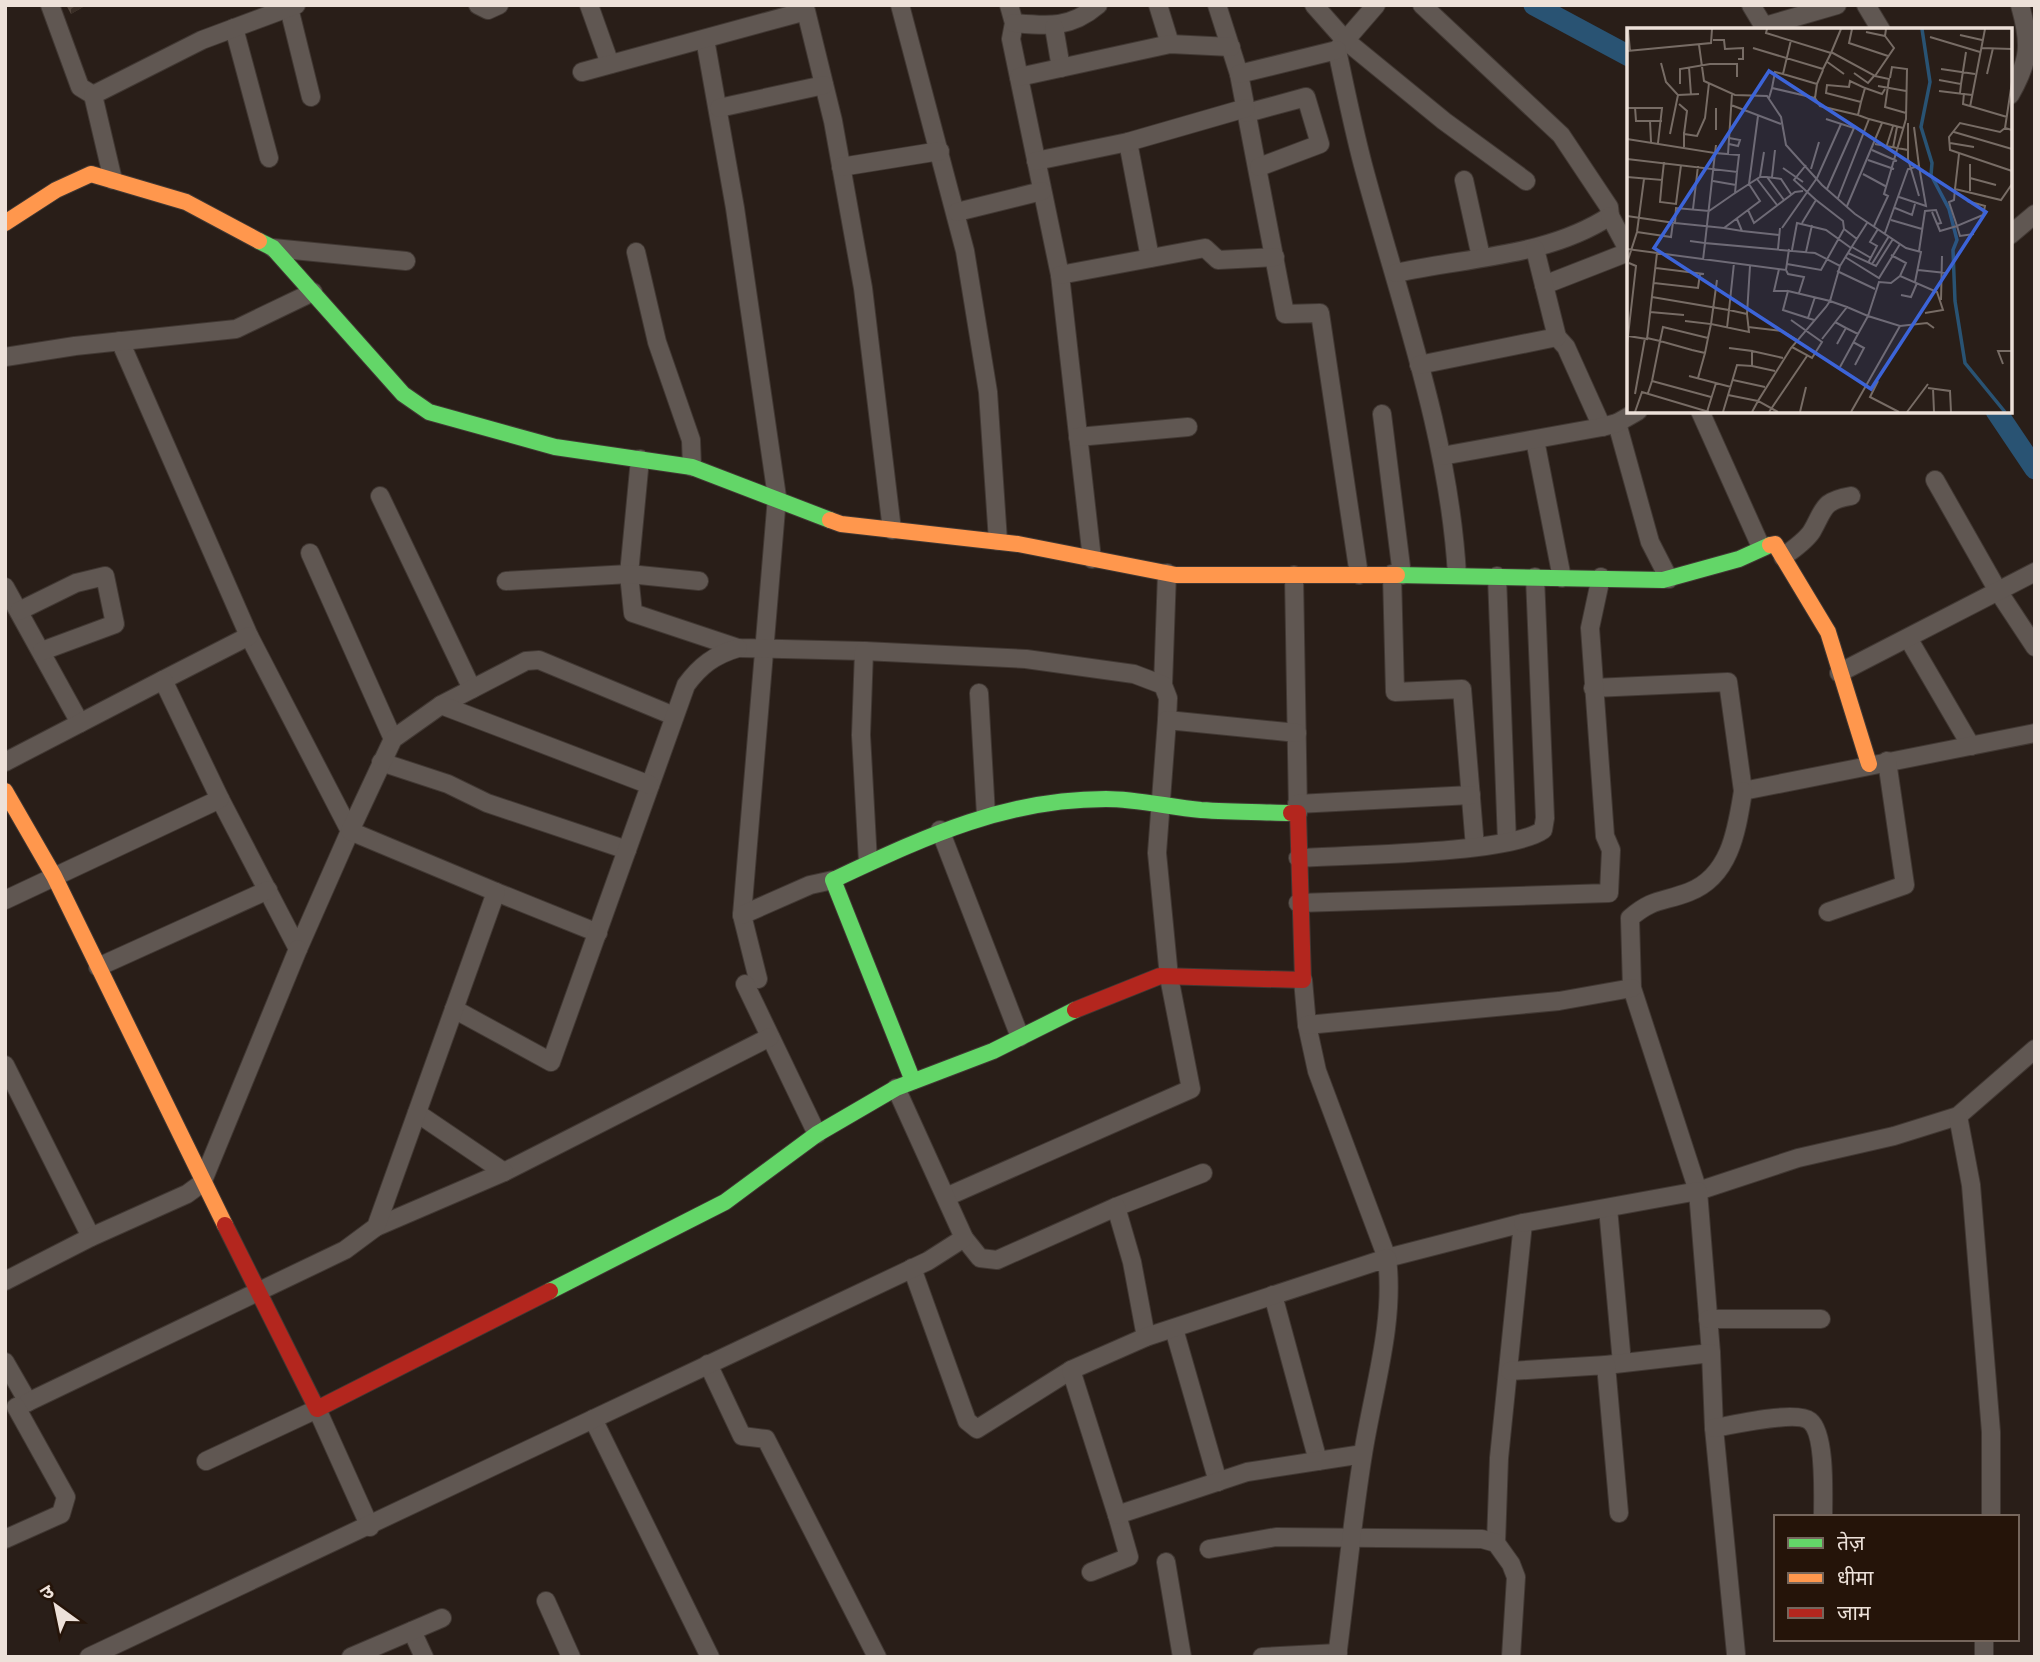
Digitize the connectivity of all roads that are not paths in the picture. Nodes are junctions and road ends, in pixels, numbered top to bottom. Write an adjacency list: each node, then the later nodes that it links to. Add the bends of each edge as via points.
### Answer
1 (50, 5): 34 (street, via 80,88)
2 (478, 5): 3 (street, via 488,10)
3 (499, 5)
4 (589, 5): 27 (street)
5 (900, 5): 39 (street)
6 (1098, 5): 18 (street, via 1088,14)
7 (1158, 5): 23 (street)
8 (1217, 5): 25 (street)
9 (1314, 5): 24 (street)
10 (1376, 5): 24 (street)
11 (1422, 5): 50 (street, via 1561,135 1609,207)
12 (1751, 5): 20 (street)
13 (1837, 5): 20 (street)
14 (2020, 5): 26 (street)
15 (292, 6): 19 (street); 35 (street)
16 (1871, 6): 21 (street)
17 (1011, 14): 18 (street); 31 (street)
18 (1054, 27): 28 (street)
19 (234, 28): 34 (street); 40 (street)
20 (1766, 28)
21 (1880, 28)
22 (705, 39): 27 (street); 32 (street, via 806,12); 36 (street)
23 (1170, 44): 25 (street); 28 (street)
24 (1341, 45): 30 (street); 46 (street); 62 (street, via 1363,164)
25 (1231, 47): 30 (street)
26 (2031, 63): 33 (street)
27 (610, 64): 29 (street)
28 (1061, 68): 31 (street)
29 (582, 72)
30 (1239, 74): 37 (street)
31 (1018, 77): 41 (street)
32 (824, 85): 36 (street); 42 (street)
33 (2012, 92)
34 (93, 95): 44 (street)
35 (311, 97)
36 (719, 108): 83 (street)
37 (1247, 110): 38 (street); 43 (street); 43 (street, via 1306,97 1320,145)
38 (1128, 142): 41 (street); 58 (street)
39 (940, 151): 42 (street); 48 (street)
40 (269, 158)
41 (1036, 161): 47 (street)
42 (841, 167): 84 (street, via 863,288)
43 (1259, 167): 59 (street)
44 (113, 180): 51 (street, via 91,174); 53 (street, via 186,202)
45 (1464, 180): 60 (street)
46 (1527, 181)
47 (1042, 191): 48 (street); 63 (street)
48 (957, 212): 85 (street, via 988,392)
49 (2035, 214): 52 (street)
50 (1610, 216): 54 (street, via 1565,240); 55 (street)
51 (5, 223)
52 (2012, 232)
53 (273, 248): 61 (street); 65 (street)
54 (1535, 249): 60 (street); 64 (street)
55 (1627, 250)
56 (636, 251): 79 (street, via 657,342 691,440)
57 (1627, 255): 64 (street)
58 (1150, 257): 59 (street, via 1205,248 1219,260); 63 (street)
59 (1275, 257): 95 (street, via 1285,314 1320,313)
60 (1481, 257): 62 (street)
61 (406, 261)
62 (1396, 274): 69 (street)
63 (1060, 275): 75 (street)
64 (1544, 285): 66 (street)
65 (313, 292): 67 (street, via 236,329); 78 (street, via 403,394 429,412 555,447)
66 (1557, 337): 69 (street); 73 (street)
67 (120, 341): 68 (street); 107 (street)
68 (5, 358)
69 (1419, 365): 77 (street)
70 (1634, 413): 73 (street)
71 (1701, 413): 86 (street)
72 (1382, 414): 93 (street)
73 (1609, 425): 76 (street); 101 (street, via 1650,542)
74 (1188, 426): 75 (street)
75 (1078, 438): 89 (street)
76 (1535, 440): 77 (street); 100 (street)
77 (1442, 456): 96 (street, via 1455,529)
78 (640, 459): 79 (street); 92 (street)
79 (692, 467): 83 (street)
80 (1935, 480): 105 (street)
81 (380, 496): 118 (street)
82 (1851, 496): 88 (street, via 1830,501 1812,530)
83 (777, 497): 84 (street, via 841,524); 111 (street)
84 (892, 530): 85 (street)
85 (998, 541): 89 (street)
86 (1761, 547): 88 (street, via 1775,544); 101 (street, via 1739,559)
87 (310, 553): 126 (street)
88 (1783, 557): 114 (street, via 1828,632)
89 (1092, 559): 91 (street)
90 (2035, 572): 105 (street)
91 (1167, 573): 94 (street); 116 (street)
92 (629, 574): 102 (street); 103 (street); 110 (street, via 633,613)
93 (1397, 574): 95 (street); 96 (street); 135 (street, via 1395,692 1462,689)
94 (1294, 575): 95 (street); 124 (street)
95 (1359, 575)
96 (1457, 575): 97 (street)
97 (1496, 576): 98 (street); 142 (street)
98 (1535, 577): 100 (street); 142 (street, via 1545,818 1543,830 1533,838)
99 (1601, 577): 100 (street); 101 (street); 117 (street, via 1590,628)
100 (1562, 578)
101 (1669, 579)
102 (506, 581)
103 (699, 581)
104 (5, 587): 106 (street)
105 (1998, 591): 108 (street); 109 (street)
106 (19, 611): 112 (street); 112 (street, via 76,583 105,576 115,624)
107 (249, 636): 115 (street); 141 (street)
108 (1908, 638): 114 (street); 127 (street)
109 (2035, 647)
110 (738, 648): 111 (street); 121 (street, via 699,666)
111 (765, 649): 113 (street); 154 (street)
112 (42, 651): 123 (street)
113 (864, 651): 116 (street, via 1026,659 1133,674); 146 (street, via 861,734)
114 (1839, 673): 131 (street)
115 (163, 680): 123 (street); 136 (street)
116 (1163, 685): 122 (street)
117 (1593, 688): 134 (street, via 1728,682); 152 (street, via 1605,836 1611,850 1609,893)
118 (472, 689): 120 (street); 121 (street, via 526,661 539,660)
119 (979, 693): 139 (street)
120 (441, 705): 126 (street); 132 (street)
121 (674, 716): 132 (street)
122 (1167, 720): 124 (street); 137 (street)
123 (80, 723): 129 (street)
124 (1297, 733): 138 (street)
125 (2035, 733): 127 (street)
126 (393, 739): 130 (street)
127 (1971, 746): 128 (street)
128 (1887, 761): 131 (street); 153 (street, via 1905,885)
129 (5, 762)
130 (381, 762): 141 (street); 144 (street)
131 (1869, 764): 134 (street)
132 (650, 785): 144 (street)
133 (5, 791): 147 (street)
134 (1744, 791): 160 (street, via 1737,836 1714,873 1690,892 1647,903 1630,918)
135 (1471, 795): 138 (street); 143 (street)
136 (220, 799): 147 (street); 149 (street)
137 (1161, 806): 138 (street); 139 (street, via 1107,799); 158 (street, via 1157,853)
138 (1297, 808): 145 (street)
139 (986, 815): 140 (street)
140 (940, 830): 146 (street); 164 (street)
141 (350, 831): 150 (street); 156 (street)
142 (1507, 842): 143 (street)
143 (1475, 847): 145 (street)
144 (627, 850): 155 (street)
145 (1298, 858): 152 (street)
146 (868, 862): 148 (street)
147 (54, 876): 151 (street); 157 (street)
148 (833, 880): 154 (street, via 810,885); 167 (street)
149 (268, 890): 156 (street); 157 (street)
150 (496, 892): 155 (street); 161 (street)
151 (5, 900)
152 (1298, 904): 159 (street)
153 (1828, 912)
154 (742, 915): 163 (street, via 751,981)
155 (598, 933): 161 (street, via 551,1062)
156 (298, 949): 174 (street)
157 (97, 967): 174 (street)
158 (1169, 976): 159 (street); 164 (street, via 1082,1006); 176 (street, via 1191,1089)
159 (1303, 980): 162 (street)
160 (1632, 989): 162 (street, via 1559,1001); 175 (street)
161 (454, 1009): 169 (street)
162 (1307, 1025): 183 (street, via 1317,1071)
163 (770, 1037): 171 (street); 172 (street)
164 (1020, 1037): 167 (street)
165 (2035, 1049): 170 (street)
166 (5, 1065): 181 (street)
167 (913, 1081): 168 (street)
168 (896, 1088): 171 (street); 176 (street)
169 (417, 1112): 172 (street); 180 (street)
170 (1958, 1116): 175 (street, via 1798,1158); 209 (street, via 1971,1185 1991,1432)
171 (817, 1134): 199 (street, via 725,1202)
172 (504, 1172): 180 (street)
173 (1203, 1173): 177 (street)
174 (202, 1183): 181 (street); 186 (street)
175 (1698, 1191): 178 (street); 188 (street)
176 (946, 1197): 182 (street)
177 (1116, 1207): 182 (street, via 997,1260 980,1258); 191 (street)
178 (1608, 1208): 179 (street); 195 (street)
179 (1523, 1223): 183 (street); 197 (street)
180 (376, 1227): 186 (street, via 345,1250)
181 (92, 1237): 185 (street)
182 (964, 1238): 184 (street)
183 (1387, 1258): 187 (street); 202 (street, via 1388,1314)
184 (912, 1268): 194 (street); 196 (street, via 967,1421 976,1429)
185 (5, 1281)
186 (261, 1292): 198 (street); 199 (street)
187 (1273, 1296): 190 (street); 204 (street)
188 (1708, 1319): 189 (street); 192 (street)
189 (1821, 1319)
190 (1174, 1329): 191 (street); 205 (street)
191 (1146, 1337): 196 (street)
192 (1711, 1353): 195 (street); 201 (street)
193 (5, 1362): 198 (street)
194 (708, 1364): 200 (street); 227 (street, via 742,1436 766,1439)
195 (1614, 1364): 197 (street); 206 (street)
196 (1071, 1370): 207 (street)
197 (1510, 1371): 213 (street, via 1499,1458)
198 (16, 1407): 212 (street, via 66,1497 61,1514)
199 (317, 1409): 203 (street); 210 (street)
200 (593, 1419): 210 (street); 226 (street)
201 (1714, 1428): 208 (street, via 1785,1418 1810,1421 1818,1432); 220 (street)
202 (1363, 1454): 204 (street); 211 (street)
203 (206, 1461)
204 (1318, 1461): 205 (street, via 1247,1472)
205 (1218, 1482): 207 (street)
206 (1619, 1513)
207 (1117, 1515): 216 (street, via 1129,1557)
208 (1824, 1515)
209 (1991, 1515)
210 (370, 1527): 222 (street)
211 (1353, 1536): 213 (street); 214 (street, via 1276,1537); 221 (street)
212 (5, 1539)
213 (1496, 1543): 230 (street, via 1516,1577)
214 (1209, 1549)
215 (1166, 1562): 228 (street)
216 (1091, 1572)
217 (546, 1601): 225 (street)
218 (442, 1618): 219 (street)
219 (412, 1631): 223 (street); 224 (street)
220 (1736, 1654)
221 (1338, 1655): 229 (street)
222 (89, 1657)
223 (351, 1657)
224 (424, 1657)
225 (571, 1657)
226 (710, 1657)
227 (877, 1657)
228 (1182, 1657)
229 (1262, 1657)
230 (1511, 1657)

